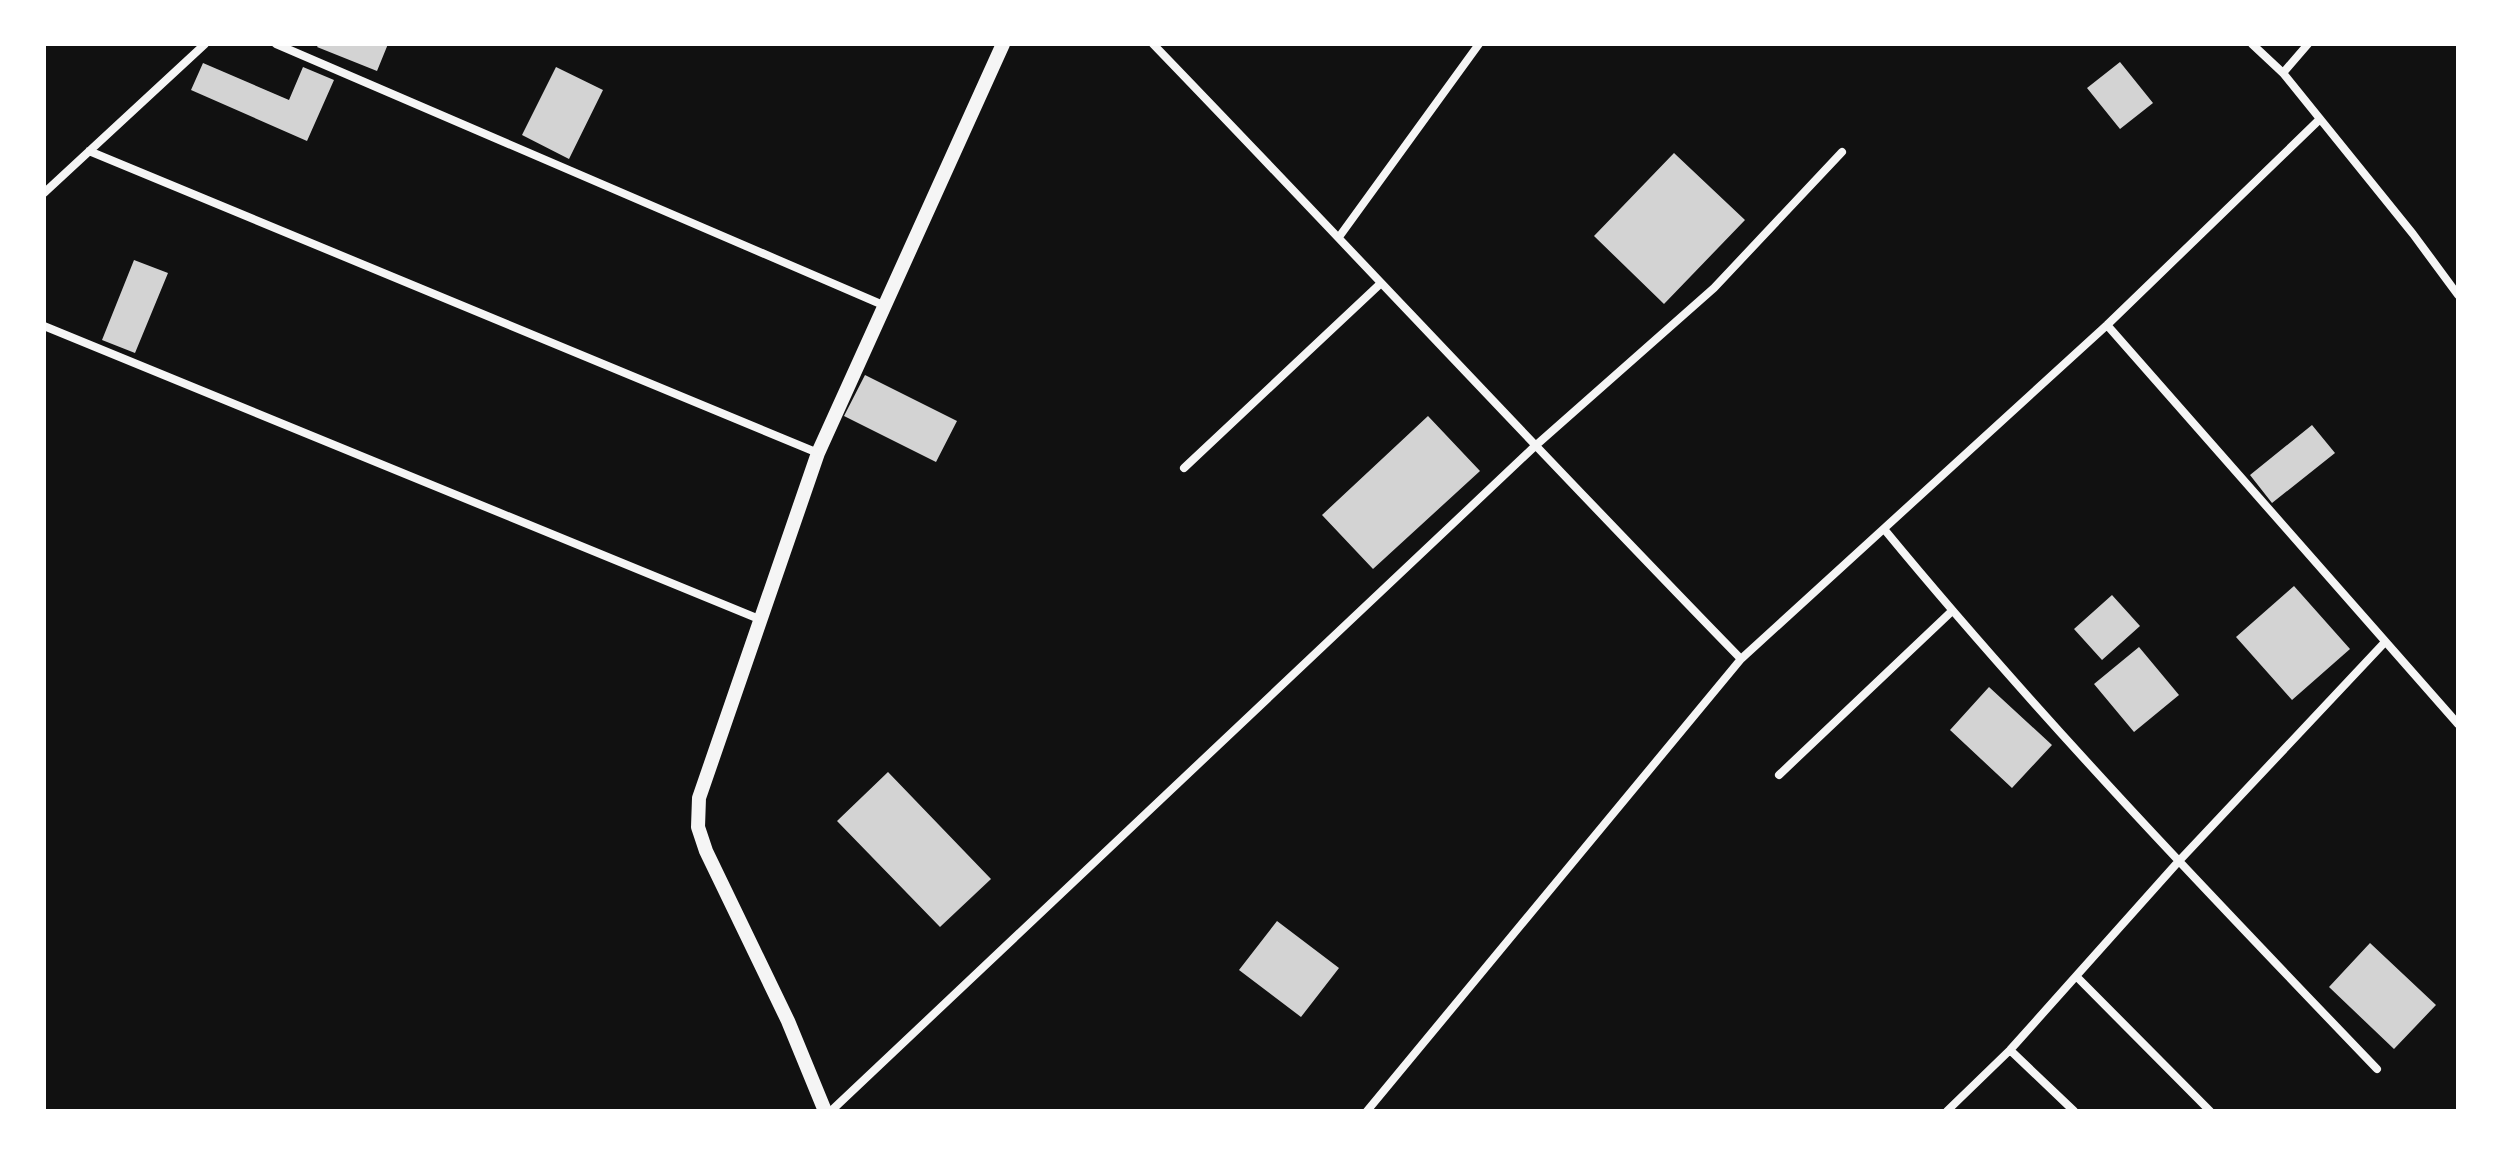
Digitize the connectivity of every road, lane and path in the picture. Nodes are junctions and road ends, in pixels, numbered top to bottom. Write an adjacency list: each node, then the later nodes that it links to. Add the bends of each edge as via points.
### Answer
1 (205, 44): 10 (street)
2 (276, 44): 16 (street)
3 (1003, 44): 16 (street)
4 (1153, 44): 13 (street)
5 (1479, 44): 13 (street)
6 (2252, 44): 8 (street)
7 (2308, 44): 8 (street)
8 (2283, 73): 9 (street)
9 (2320, 119): 15 (street); 17 (street)
10 (89, 151): 12 (street); 20 (street)
11 (1842, 152): 19 (street, via 1714,288)
12 (44, 193)
13 (1339, 237): 14 (street)
14 (1380, 284): 19 (street); 21 (street)
15 (2458, 295)
16 (883, 305): 20 (street)
17 (2107, 325): 22 (street); 25 (street)
18 (44, 326): 24 (street)
19 (1534, 447): 26 (street); 34 (street)
20 (818, 453): 24 (street)
21 (1184, 468)
22 (1884, 529): 23 (street); 26 (street)
23 (1952, 611): 28 (street); 29 (street)
24 (759, 619): 33 (street, via 699,798 698,827)
25 (2385, 642): 27 (street); 29 (street)
26 (1741, 659): 35 (street)
27 (2458, 724)
28 (1779, 775)
29 (2178, 862): 30 (street); 32 (street)
30 (2077, 977): 31 (street); 38 (street)
31 (2010, 1050): 36 (street); 37 (street)
32 (2377, 1069)
33 (825, 1111)
34 (831, 1111)
35 (1367, 1111)
36 (1947, 1111)
37 (2074, 1111)
38 (2210, 1111)

